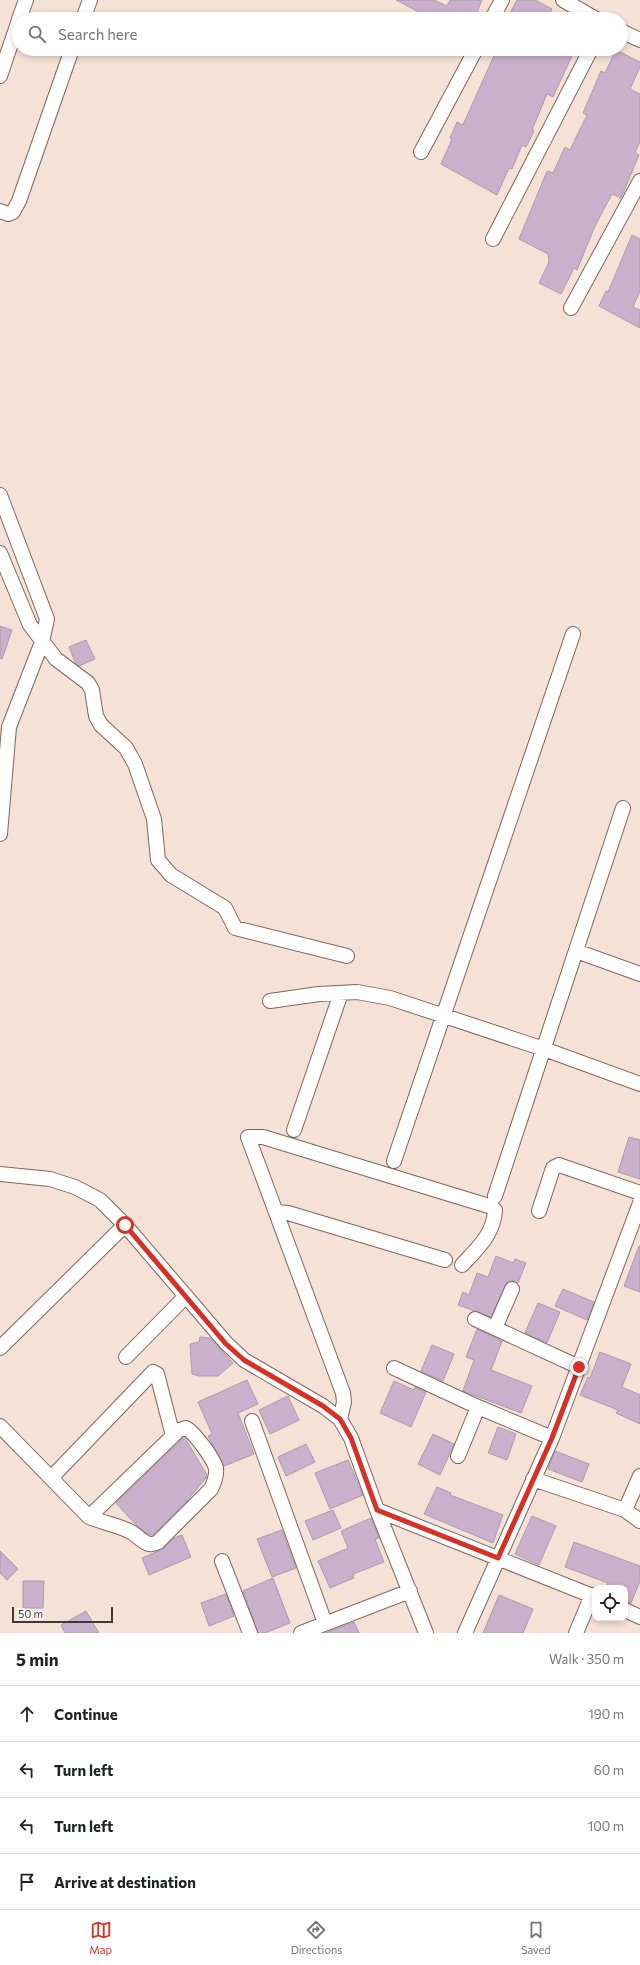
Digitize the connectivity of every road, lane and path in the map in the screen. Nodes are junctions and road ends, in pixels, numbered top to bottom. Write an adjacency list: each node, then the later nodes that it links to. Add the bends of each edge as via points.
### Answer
1 (26, 0): 5 (street)
2 (90, 0): 6 (street)
3 (502, 0): 7 (street)
4 (563, 0): 8 (street)
5 (22, 12)
6 (86, 12)
7 (496, 12)
8 (584, 12)
9 (628, 34): 10 (street)
10 (640, 40)
11 (12, 41): 15 (street)
12 (70, 56): 18 (street, via 19,201 13,212 8,214)
13 (472, 56): 16 (street)
14 (587, 56): 19 (street)
15 (0, 76)
16 (421, 152)
17 (640, 181): 20 (street)
18 (0, 211)
19 (493, 239)
20 (571, 308)
21 (0, 495): 24 (street, via 47,619)
22 (0, 552): 24 (street, via 30,625)
23 (573, 634): 33 (street)
24 (42, 642): 25 (street); 29 (street, via 56,659 88,683 92,690 96,716 101,725 126,748 135,764 154,819 155,850 162,866 175,878 225,908 235,928)
25 (5, 726): 27 (street)
26 (622, 808): 28 (street)
27 (0, 834)
28 (576, 951): 30 (street); 34 (street)
29 (347, 956)
30 (640, 974)
31 (341, 993): 32 (street); 33 (street, via 358,992 390,998); 36 (street)
32 (270, 1001)
33 (444, 1014): 34 (street); 37 (street)
34 (544, 1049): 35 (street); 40 (street)
35 (640, 1084)
36 (294, 1130)
37 (394, 1161)
38 (0, 1174): 44 (street, via 50,1179 75,1186 100,1200)
39 (640, 1193): 42 (street, via 559,1165 553,1168)
40 (495, 1196)
41 (640, 1203): 53 (street)
42 (539, 1211)
43 (277, 1212): 45 (street, via 288,1213); 46 (street, via 248,1137 263,1137 492,1207 495,1216 488,1235); 56 (street, via 343,1393 344,1402)
44 (125, 1225): 48 (street); 51 (street)
45 (445, 1260)
46 (462, 1265)
47 (512, 1289): 50 (street)
48 (186, 1296): 52 (street); 56 (street, via 226,1344 244,1360 323,1406)
49 (475, 1319): 50 (street)
50 (495, 1328): 53 (street)
51 (0, 1348)
52 (126, 1357)
53 (579, 1367): 60 (street)
54 (394, 1368): 55 (street)
55 (478, 1407): 60 (street); 61 (street)
56 (340, 1419): 65 (street, via 351,1438)
57 (252, 1421): 76 (street)
58 (0, 1426): 63 (street)
59 (173, 1436): 63 (street, via 157,1374 153,1372); 67 (street); 67 (street, via 186,1428 192,1431 214,1463 216,1479 211,1489 158,1542 153,1545 146,1544 120,1526)
60 (552, 1438): 64 (street)
61 (458, 1456)
62 (640, 1476): 66 (street)
63 (51, 1478): 67 (street)
64 (533, 1479): 66 (street); 69 (street)
65 (377, 1510): 69 (street); 71 (street)
66 (626, 1510): 68 (street)
67 (89, 1517)
68 (640, 1521)
69 (498, 1558): 72 (street); 80 (street)
70 (222, 1561): 77 (street)
71 (410, 1592): 76 (street); 79 (street)
72 (592, 1596)
73 (592, 1598): 81 (street)
74 (628, 1611): 75 (street)
75 (640, 1617)
76 (325, 1623): 78 (street)
77 (250, 1633)
78 (301, 1633)
79 (426, 1633)
80 (465, 1633)
81 (576, 1633)

